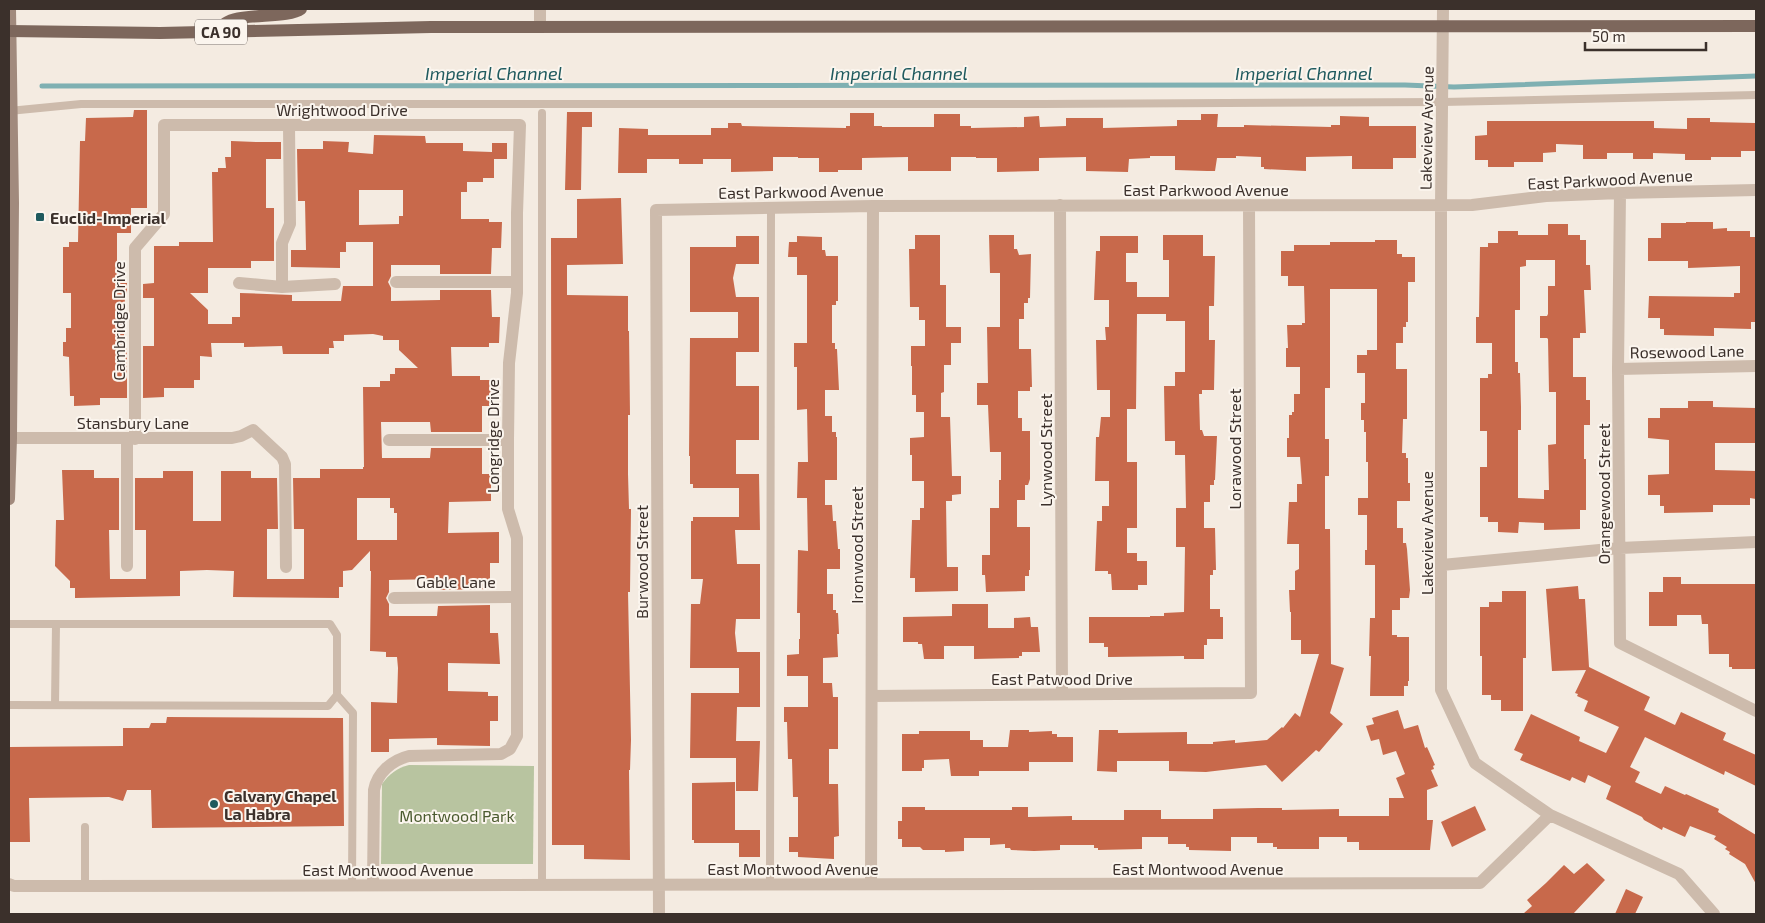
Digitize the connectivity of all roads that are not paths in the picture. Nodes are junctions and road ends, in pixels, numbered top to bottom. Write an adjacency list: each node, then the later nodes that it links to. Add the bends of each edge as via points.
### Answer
1 (10, 9): 8 (main road)
2 (301, 9): 9 (main road, via 287,15 237,18 224,23)
3 (540, 9): 7 (street)
4 (1443, 9): 5 (street, Lakeview Avenue)
5 (1443, 26): 6 (main road, CA 90); 7 (main road, CA 90); 11 (street, Lakeview Avenue)
6 (1756, 26)
7 (540, 27): 9 (main road, CA 90)
8 (10, 31): 9 (main road, CA 90); 12 (main road)
9 (221, 32)
10 (1756, 95): 11 (lane)
11 (1442, 102): 12 (lane, via 81,104); 22 (street, Lakeview Avenue)
12 (10, 111): 19 (main road)
13 (542, 113): 58 (lane)
14 (289, 124): 15 (street, Wrightwood Drive); 16 (street, Wrightwood Drive); 30 (street, via 290,224 282,243)
15 (164, 125): 34 (street, Cambridge Drive, via 164,214 135,248)
16 (520, 125): 27 (street, Longridge Drive)
17 (1756, 190): 18 (street, East Parkwood Avenue)
18 (1620, 193): 22 (street, East Parkwood Avenue); 32 (street, Orangewood Street)
19 (11, 204): 33 (main road)
20 (1060, 205): 21 (street, East Parkwood Avenue); 23 (street, East Parkwood Avenue); 48 (street, Lynwood Street)
21 (1249, 205): 22 (street, East Parkwood Avenue); 47 (street, Lorawood Street)
22 (1441, 205): 41 (street, Lakeview Avenue)
23 (873, 206): 24 (street, East Parkwood Avenue); 50 (street, Ironwood Street)
24 (771, 208): 25 (street, East Parkwood Avenue); 60 (lane)
25 (656, 210): 59 (street, Burwood Street)
26 (396, 282): 27 (street)
27 (517, 282): 36 (street, Longridge Drive, via 508,363)
28 (239, 284): 30 (street)
29 (335, 284): 30 (street)
30 (282, 288)
31 (1756, 366): 32 (street, Rosewood Lane)
32 (1618, 369): 39 (street, Orangewood Street)
33 (11, 438): 34 (street, Stansbury Lane); 37 (main road)
34 (131, 438): 40 (street, Cambridge Drive); 42 (street, Stansbury Lane, via 232,438 253,430 282,457 285,464)
35 (389, 440): 36 (street)
36 (508, 440): 43 (street, Longridge Drive, via 508,509 517,538)
37 (9, 499)
38 (1756, 542): 39 (street)
39 (1620, 548): 41 (street); 53 (street, Orangewood Street, via 1620,643)
40 (127, 566)
41 (1442, 566): 54 (street, Lakeview Avenue, via 1441,690 1475,763)
42 (286, 567)
43 (517, 597): 44 (street, Gable Lane); 63 (street, Longridge Drive, via 517,732 512,745 497,755 402,757 386,768 375,785)
44 (394, 598)
45 (9, 624): 46 (lane)
46 (56, 624): 49 (lane, via 330,624 337,635); 52 (lane)
47 (1251, 693): 48 (street, East Patwood Drive)
48 (1062, 694): 50 (street, East Patwood Drive)
49 (337, 695): 52 (lane, via 328,706); 62 (lane, via 353,713)
50 (872, 696): 57 (street, Ironwood Street)
51 (9, 705): 52 (lane)
52 (55, 705)
53 (1756, 711)
54 (1550, 815): 57 (street, East Montwood Avenue, via 1480,883); 65 (street, Lakeview Avenue, via 1680,874)
55 (85, 827): 61 (lane)
56 (9, 884): 61 (street, East Montwood Avenue)
57 (871, 884): 60 (street, East Montwood Avenue)
58 (542, 885): 59 (street, East Montwood Avenue); 63 (street, East Montwood Avenue)
59 (658, 885): 60 (street, East Montwood Avenue); 64 (street, Burwood Street)
60 (770, 885)
61 (85, 886): 62 (street, East Montwood Avenue)
62 (352, 886): 63 (street, East Montwood Avenue)
63 (373, 886)
64 (659, 914)
65 (1714, 914)

